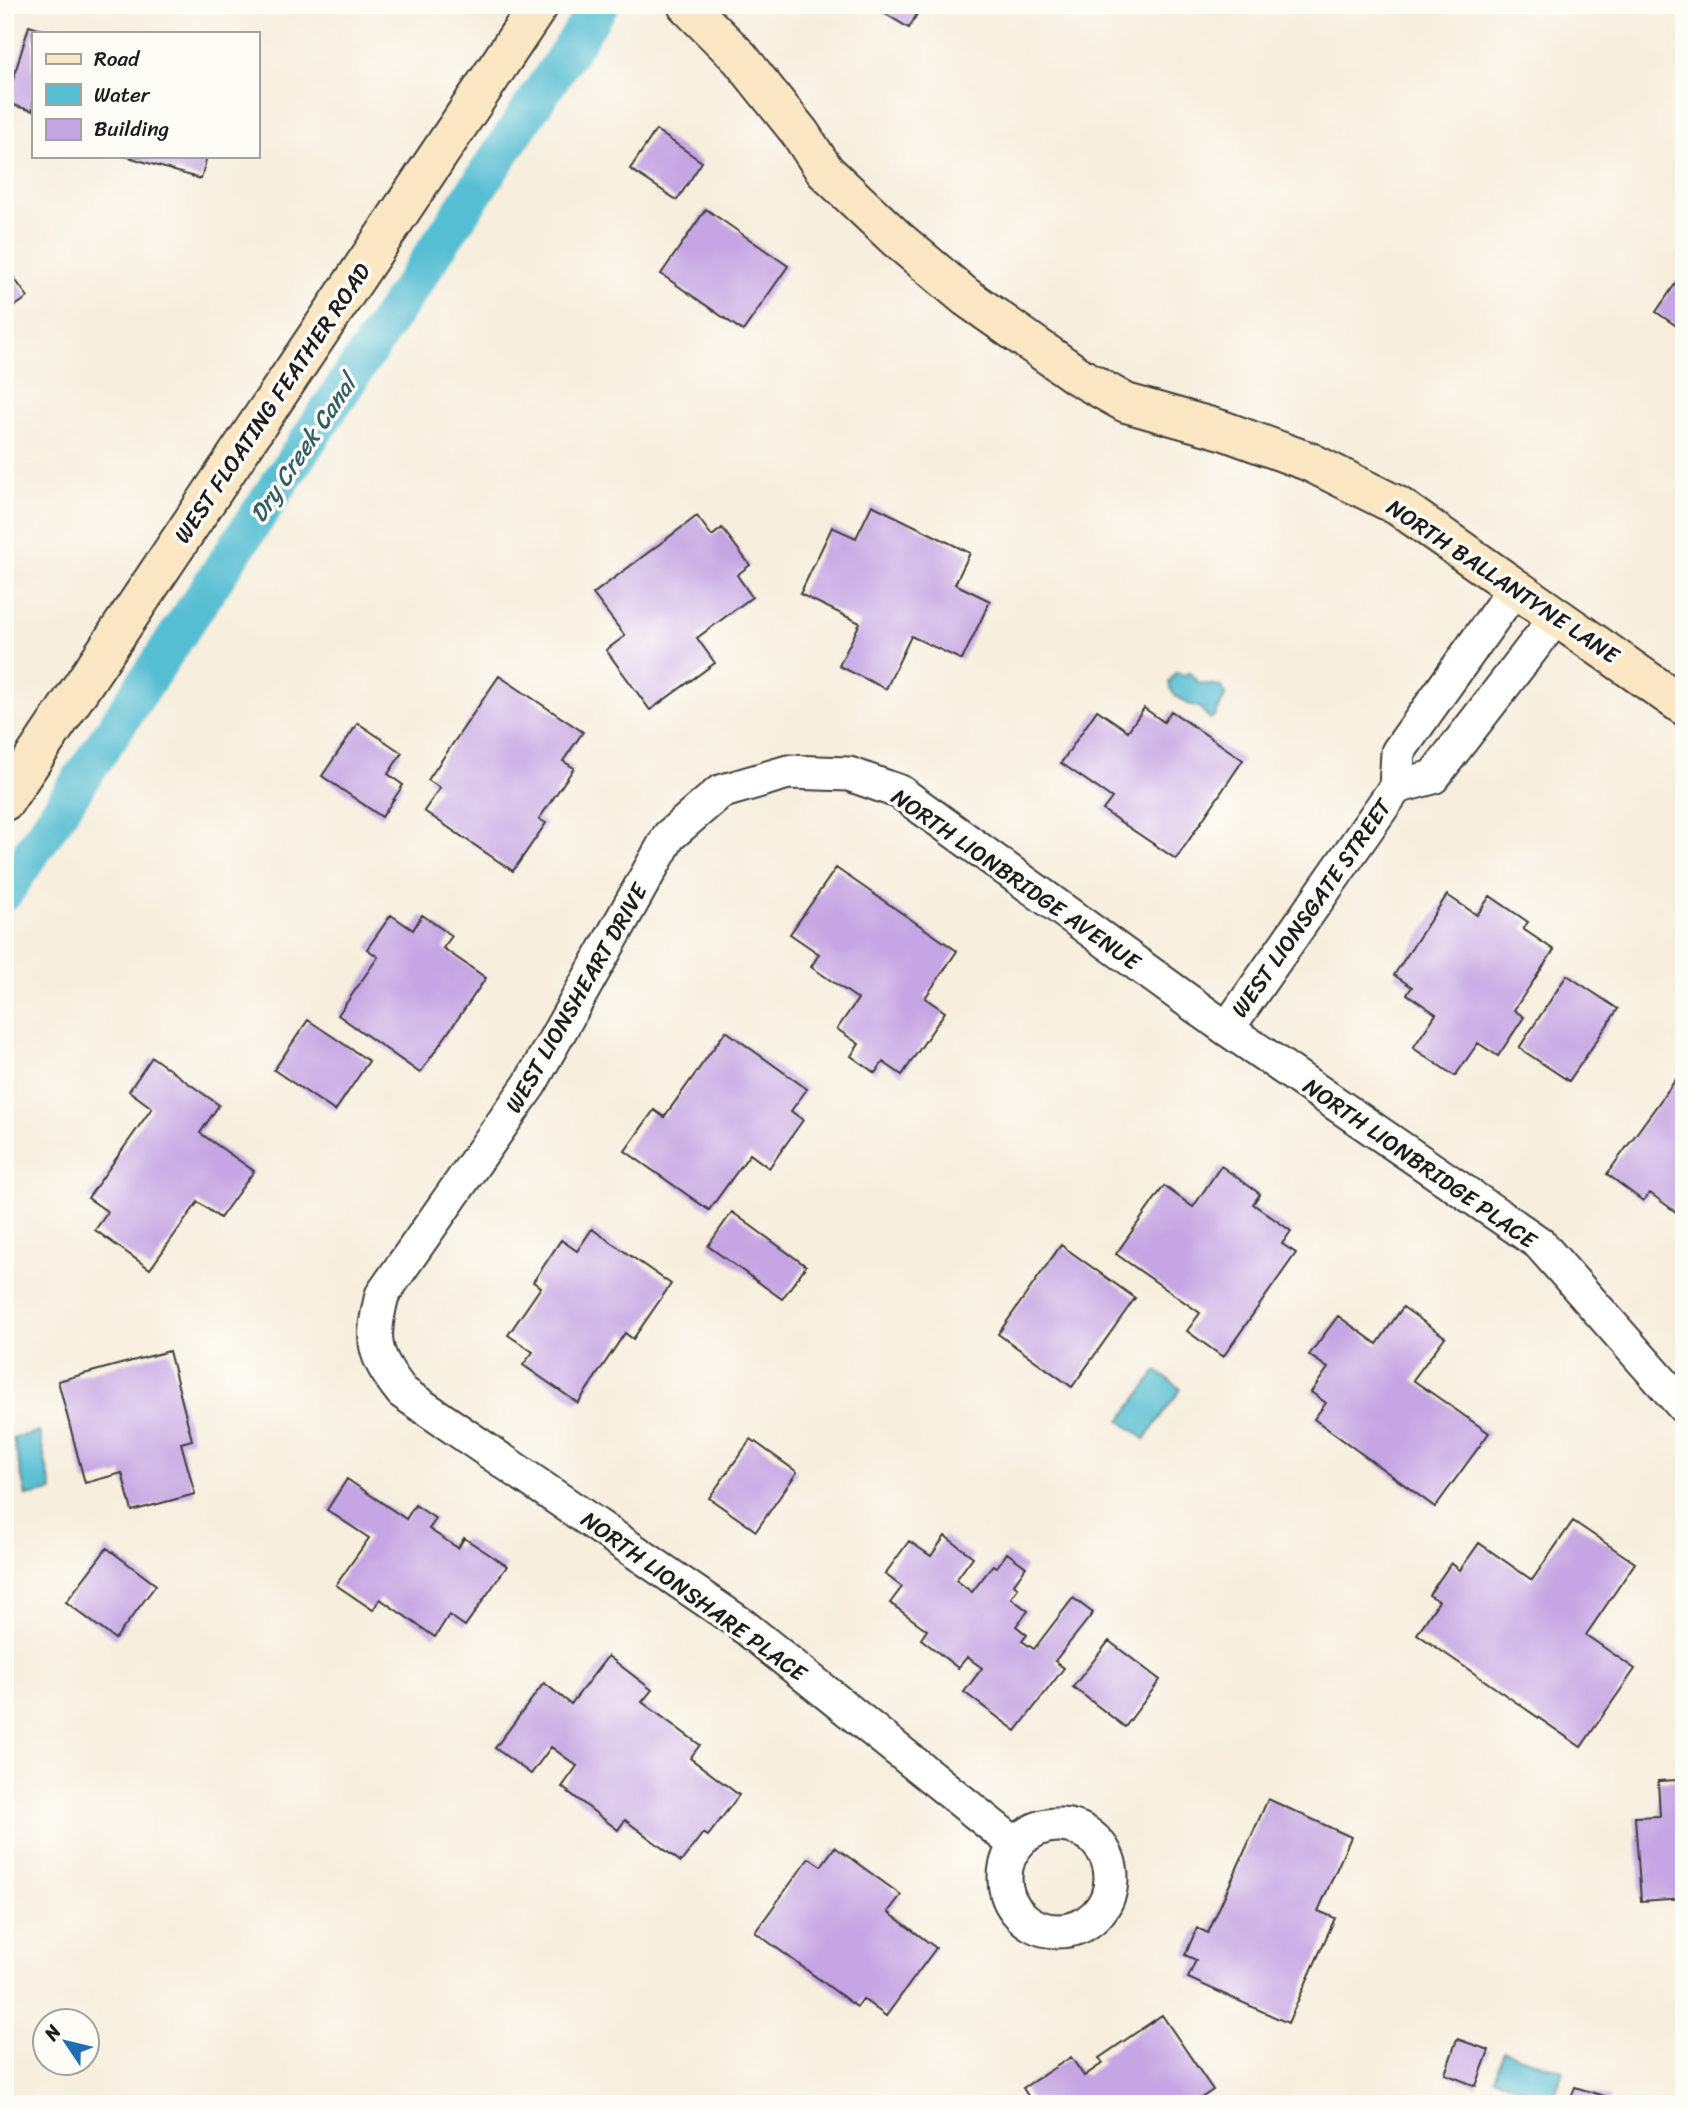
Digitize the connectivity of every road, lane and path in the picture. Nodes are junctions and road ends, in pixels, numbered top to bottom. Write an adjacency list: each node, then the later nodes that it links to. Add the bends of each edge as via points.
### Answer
1 (539, 5): 8 (street, WEST FLOATING FEATHER ROAD)
2 (687, 5): 3 (street, NORTH BALLANTYNE LANE, via 740,58 825,171 966,297 1078,376 1126,403 1310,461 1407,511)
3 (1516, 586): 4 (street, NORTH BALLANTYNE LANE); 7 (street, WEST LIONSGATE STREET, via 1398,752)
4 (1557, 616): 5 (street, NORTH BALLANTYNE LANE); 7 (street, WEST LIONSGATE STREET, via 1433,776)
5 (1684, 706)
6 (788, 772): 9 (street, NORTH LIONBRIDGE AVENUE, via 849,774 901,792); 10 (street, WEST LIONSHEART DRIVE, via 720,792 669,836 530,1084 382,1295)
7 (1396, 787): 9 (street, WEST LIONSGATE STREET)
8 (5, 802)
9 (1227, 1029): 11 (street, NORTH LIONBRIDGE PLACE, via 1539,1243)
10 (375, 1349): 12 (street, NORTH LIONSHARE PLACE, via 402,1392 741,1624)
11 (1684, 1407)
12 (1016, 1845)

